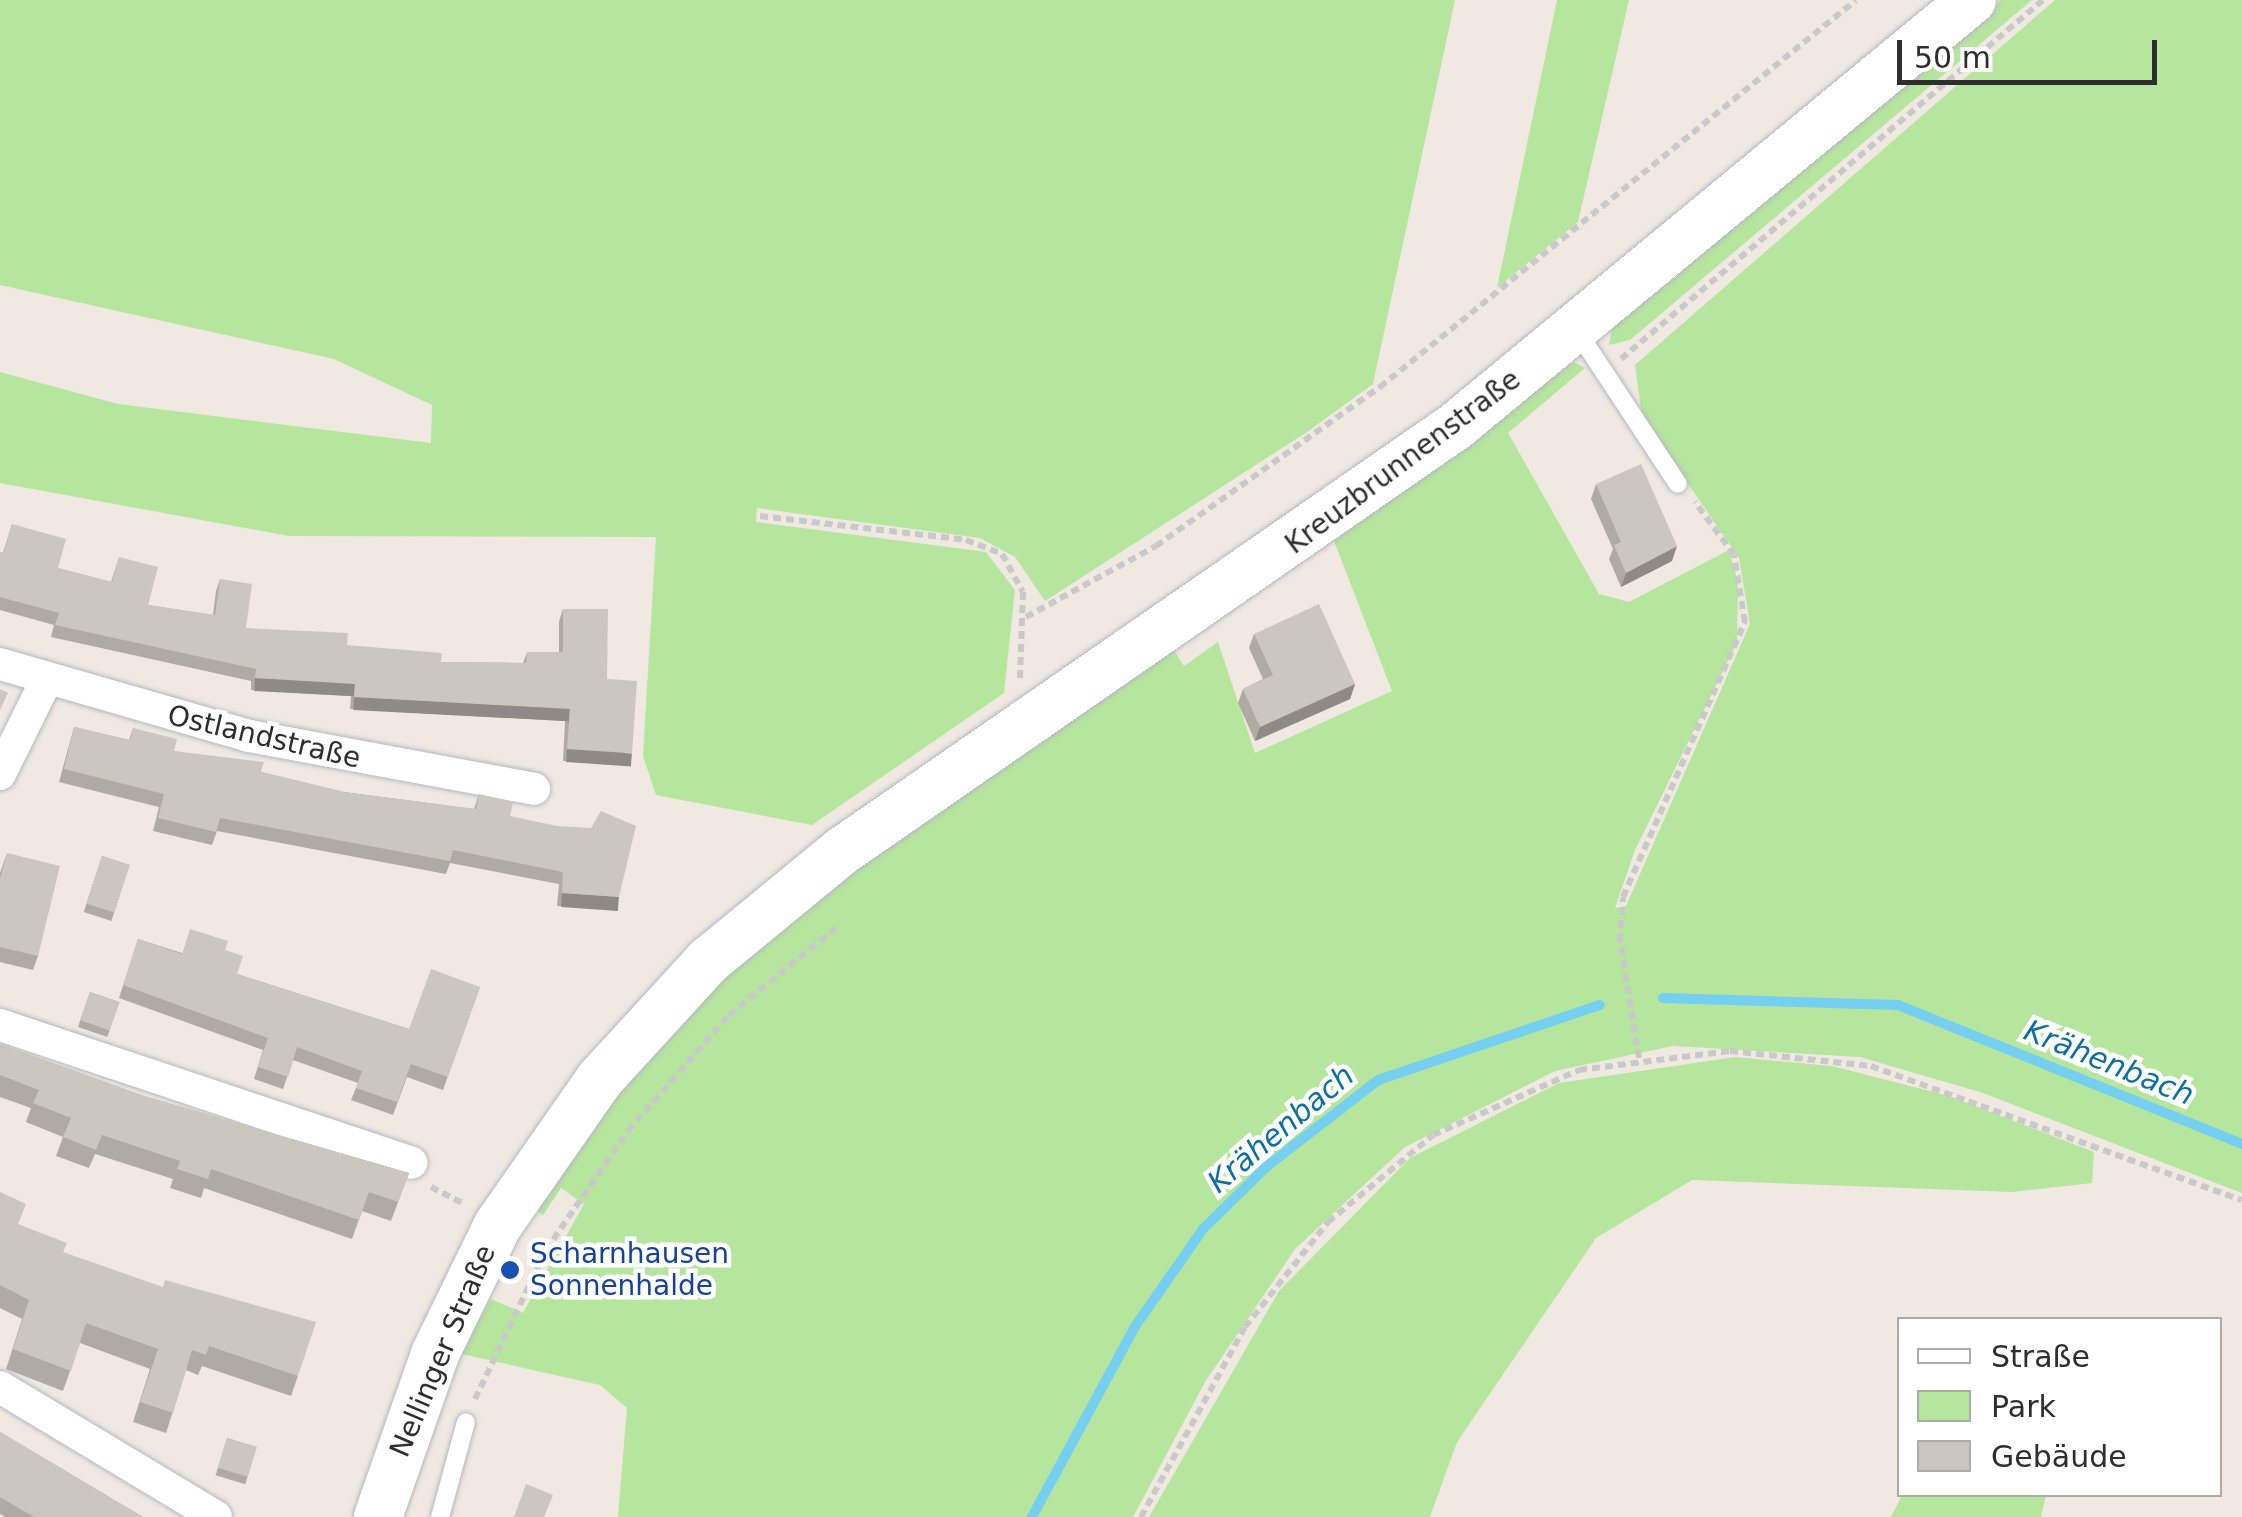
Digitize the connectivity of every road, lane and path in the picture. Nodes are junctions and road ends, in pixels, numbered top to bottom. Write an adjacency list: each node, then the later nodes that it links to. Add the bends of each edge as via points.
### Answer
1 (1856, 0): 8 (path, via 1366,397 1146,552)
2 (1972, 0): 4 (main road, Kreuzbrunnenstraße)
3 (2043, 0): 5 (path)
4 (1577, 331): 5 (lane); 11 (main road, Kreuzbrunnenstraße, via 1307,535)
5 (1608, 368): 6 (lane)
6 (1678, 484): 17 (path, via 1734,555 1744,632 1632,870 1620,941)
7 (760, 516): 8 (path, via 984,545 1016,569)
8 (1026, 617): 11 (path, via 1017,668)
9 (0, 664): 10 (street, Ostlandstraße)
10 (46, 681): 12 (street); 13 (street, Ostlandstraße, via 250,736)
11 (1041, 716): 14 (main road, Kreuzbrunnenstraße)
12 (0, 774)
13 (534, 790)
14 (802, 881): 25 (main road, Nellinger Straße, via 664,1006 544,1154 448,1324)
15 (838, 927): 23 (path, via 716,1028 590,1181 516,1304)
16 (0, 1025): 18 (street)
17 (1639, 1058): 20 (path, via 1749,1051 1871,1066); 27 (path, via 1506,1096 1374,1178 1245,1327)
18 (412, 1163)
19 (443, 1194): 21 (path)
20 (2242, 1200)
21 (460, 1201)
22 (0, 1387): 24 (street)
23 (466, 1422): 26 (lane, Nellinger Straße)
24 (216, 1517)
25 (378, 1517)
26 (440, 1517)
27 (1140, 1517)

